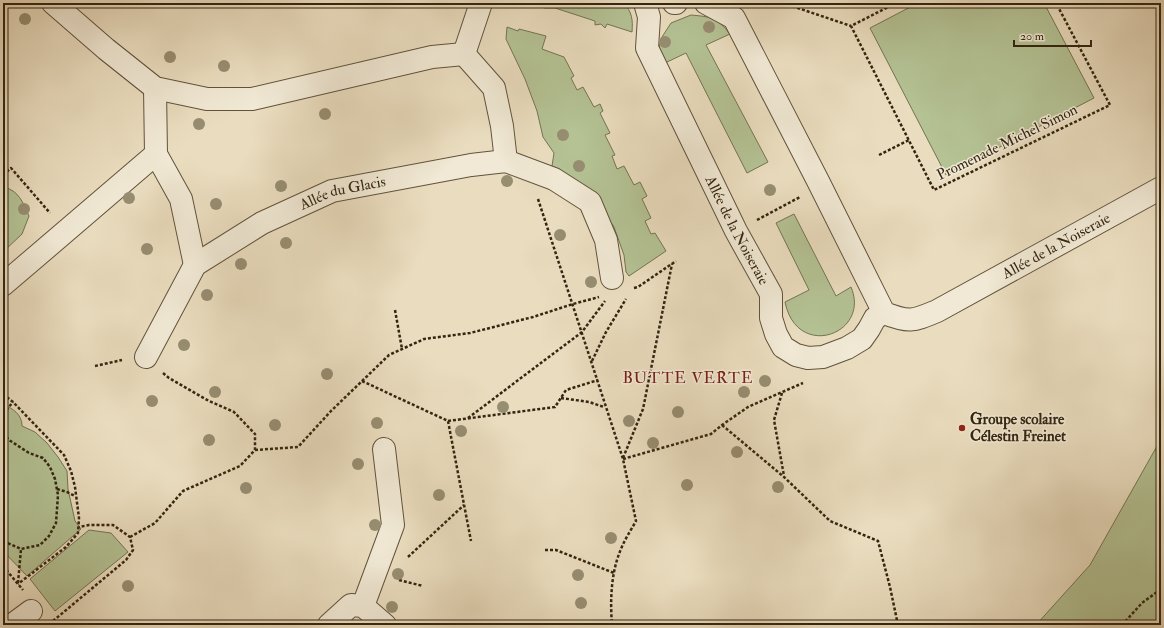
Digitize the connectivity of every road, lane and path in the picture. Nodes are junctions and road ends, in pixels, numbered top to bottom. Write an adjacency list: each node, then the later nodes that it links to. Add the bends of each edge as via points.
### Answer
1 (53, 3): 10 (street)
2 (481, 3): 9 (street)
3 (645, 3): 20 (street, Allée de la Noiseraie, via 649,17 647,48)
4 (706, 3): 17 (street, via 734,18)
5 (783, 3): 8 (path)
6 (896, 3): 8 (path)
7 (1056, 3): 11 (path, Promenade Michel Simon, via 1110,104 934,190)
8 (851, 26): 11 (path, Promenade Michel Simon)
9 (464, 54): 10 (street, via 432,57 252,99 207,99); 14 (street, via 494,88)
10 (155, 88): 12 (street)
11 (909, 140): 13 (path)
12 (156, 154): 23 (street, via 181,199); 24 (street)
13 (879, 155)
14 (506, 161): 15 (street, Allée du Glacis); 23 (street, Allée du Glacis, via 471,165 332,191 262,223)
15 (529, 170): 25 (street, Allée du Glacis, via 554,179 590,202 606,240); 28 (path)
16 (3, 174): 19 (path, via 11,168)
17 (821, 186): 20 (path); 30 (street)
18 (1161, 188): 30 (street, Allée de la Noiseraie, via 938,311 916,320 900,320)
19 (50, 214)
20 (736, 231): 30 (street, Allée de la Noiseraie, via 771,294 771,318 776,334 783,347 796,355 808,358 823,357 847,348 862,339 875,318)
21 (676, 261): 22 (path)
22 (672, 263): 26 (path); 49 (path, via 643,409)
23 (195, 265): 33 (street, Allée du Glacis)
24 (3, 285)
25 (611, 287): 28 (path); 31 (path)
26 (632, 290)
27 (630, 295): 34 (path, via 606,332)
28 (573, 304): 31 (path); 32 (path, via 533,318 470,333 424,339)
29 (395, 310): 32 (path)
30 (884, 313)
31 (582, 332): 34 (path); 43 (path)
32 (402, 349): 37 (path, via 389,355)
33 (146, 357): 35 (path); 48 (path, via 169,378 234,412 255,434)
34 (592, 361): 36 (path)
35 (95, 366)
36 (598, 380): 39 (path, via 566,390); 49 (path)
37 (362, 381): 44 (path); 48 (path, via 330,411 298,447)
38 (3, 394): 40 (path)
39 (561, 398): 41 (path); 43 (path, via 554,407)
40 (13, 402): 42 (path); 52 (path, via 64,455 71,471)
41 (604, 407)
42 (3, 414)
43 (468, 418): 44 (path)
44 (448, 421): 53 (path)
45 (722, 425): 49 (path, via 710,434); 50 (path); 50 (path, via 748,407 782,392 774,420)
46 (3, 433): 51 (path, via 8,440 43,458 56,479)
47 (384, 449): 61 (street, via 393,525)
48 (255, 450): 55 (path, via 240,466 183,491 155,523)
49 (623, 459): 60 (path, via 636,521 621,549)
50 (784, 476): 70 (path, via 830,521 878,541)
51 (57, 489): 52 (path); 58 (path, via 56,523 49,536 40,545)
52 (76, 496): 54 (path)
53 (464, 505): 57 (path); 61 (path, via 387,576)
54 (79, 527): 55 (path, via 113,525); 58 (path, via 78,533 66,547 18,584)
55 (130, 537): 65 (path, via 133,550 126,560)
56 (3, 541): 58 (path)
57 (471, 541)
58 (21, 549)
59 (545, 550): 60 (path, via 556,550)
60 (614, 574): 69 (path)
61 (375, 575): 63 (street)
62 (1161, 589): 71 (path, via 1142,603)
63 (363, 606): 67 (street, via 351,605); 68 (street)
64 (31, 611): 66 (street)
65 (51, 623)
66 (12, 625)
67 (329, 625)
68 (385, 625)
69 (612, 625)
70 (898, 625)
71 (1122, 625)

